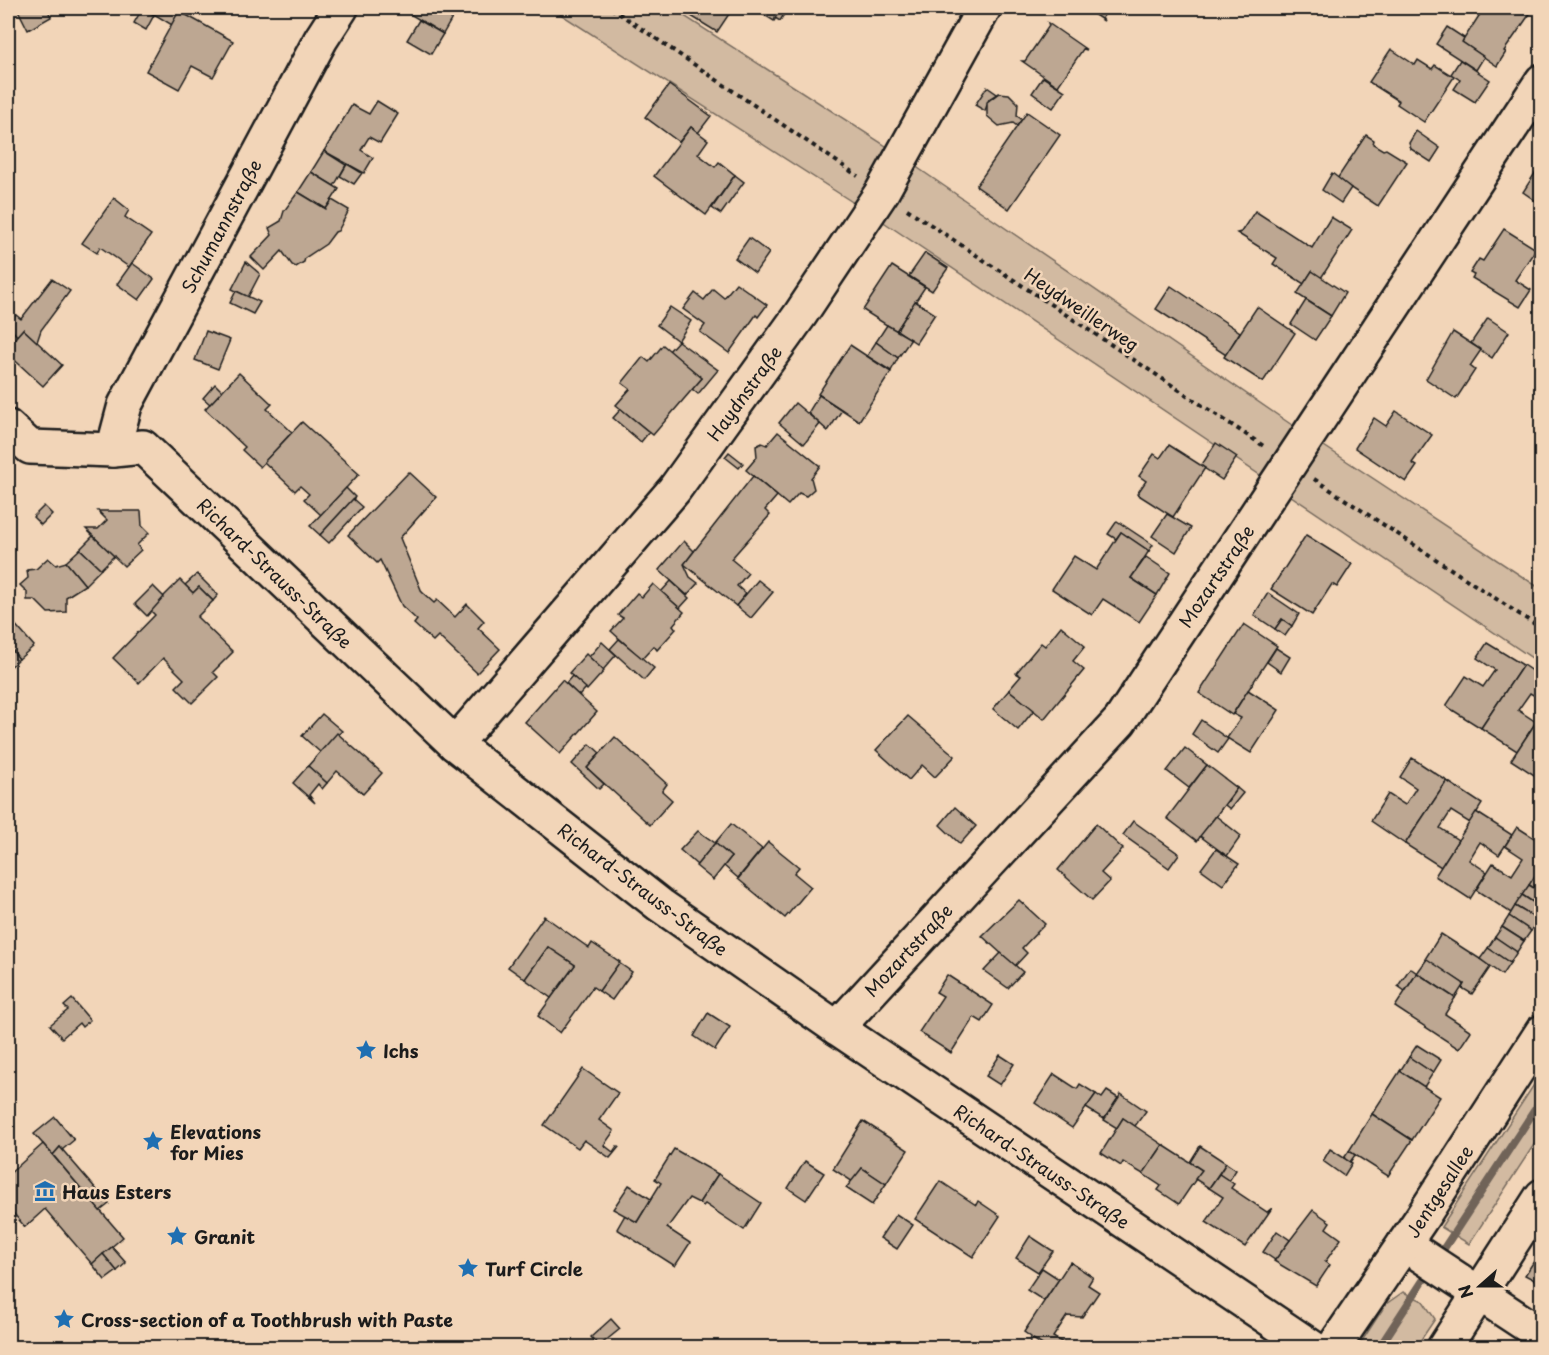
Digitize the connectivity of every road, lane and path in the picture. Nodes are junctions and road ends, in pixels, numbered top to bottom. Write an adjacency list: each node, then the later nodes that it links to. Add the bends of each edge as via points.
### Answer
1 (341, 8): 7 (street, Schumannstraße, via 125,405)
2 (611, 8): 5 (path, Heydweillerweg)
3 (984, 8): 5 (street, Haydnstraße)
4 (1542, 81): 8 (street, Mozartstraße)
5 (882, 192): 8 (path, Heydweillerweg); 10 (street, Haydnstraße, via 800,315 674,490)
6 (8, 427): 7 (street, Richard-Strauss-Straße, via 30,447)
7 (113, 450): 10 (street, Richard-Strauss-Straße, via 142,447)
8 (1291, 464): 9 (path, Heydweillerweg); 11 (street, Mozartstraße, via 1120,721)
9 (1542, 629)
10 (455, 744): 11 (street, Richard-Strauss-Straße, via 660,905)
11 (837, 1028): 17 (street, Richard-Strauss-Straße)
12 (1542, 1032): 14 (street, Jentgesallee)
13 (1542, 1196): 15 (street)
14 (1404, 1244): 15 (street); 18 (street, Jentgesallee)
15 (1480, 1293): 16 (street); 19 (street)
16 (1542, 1335)
17 (1313, 1347)
18 (1333, 1347)
19 (1444, 1347)

